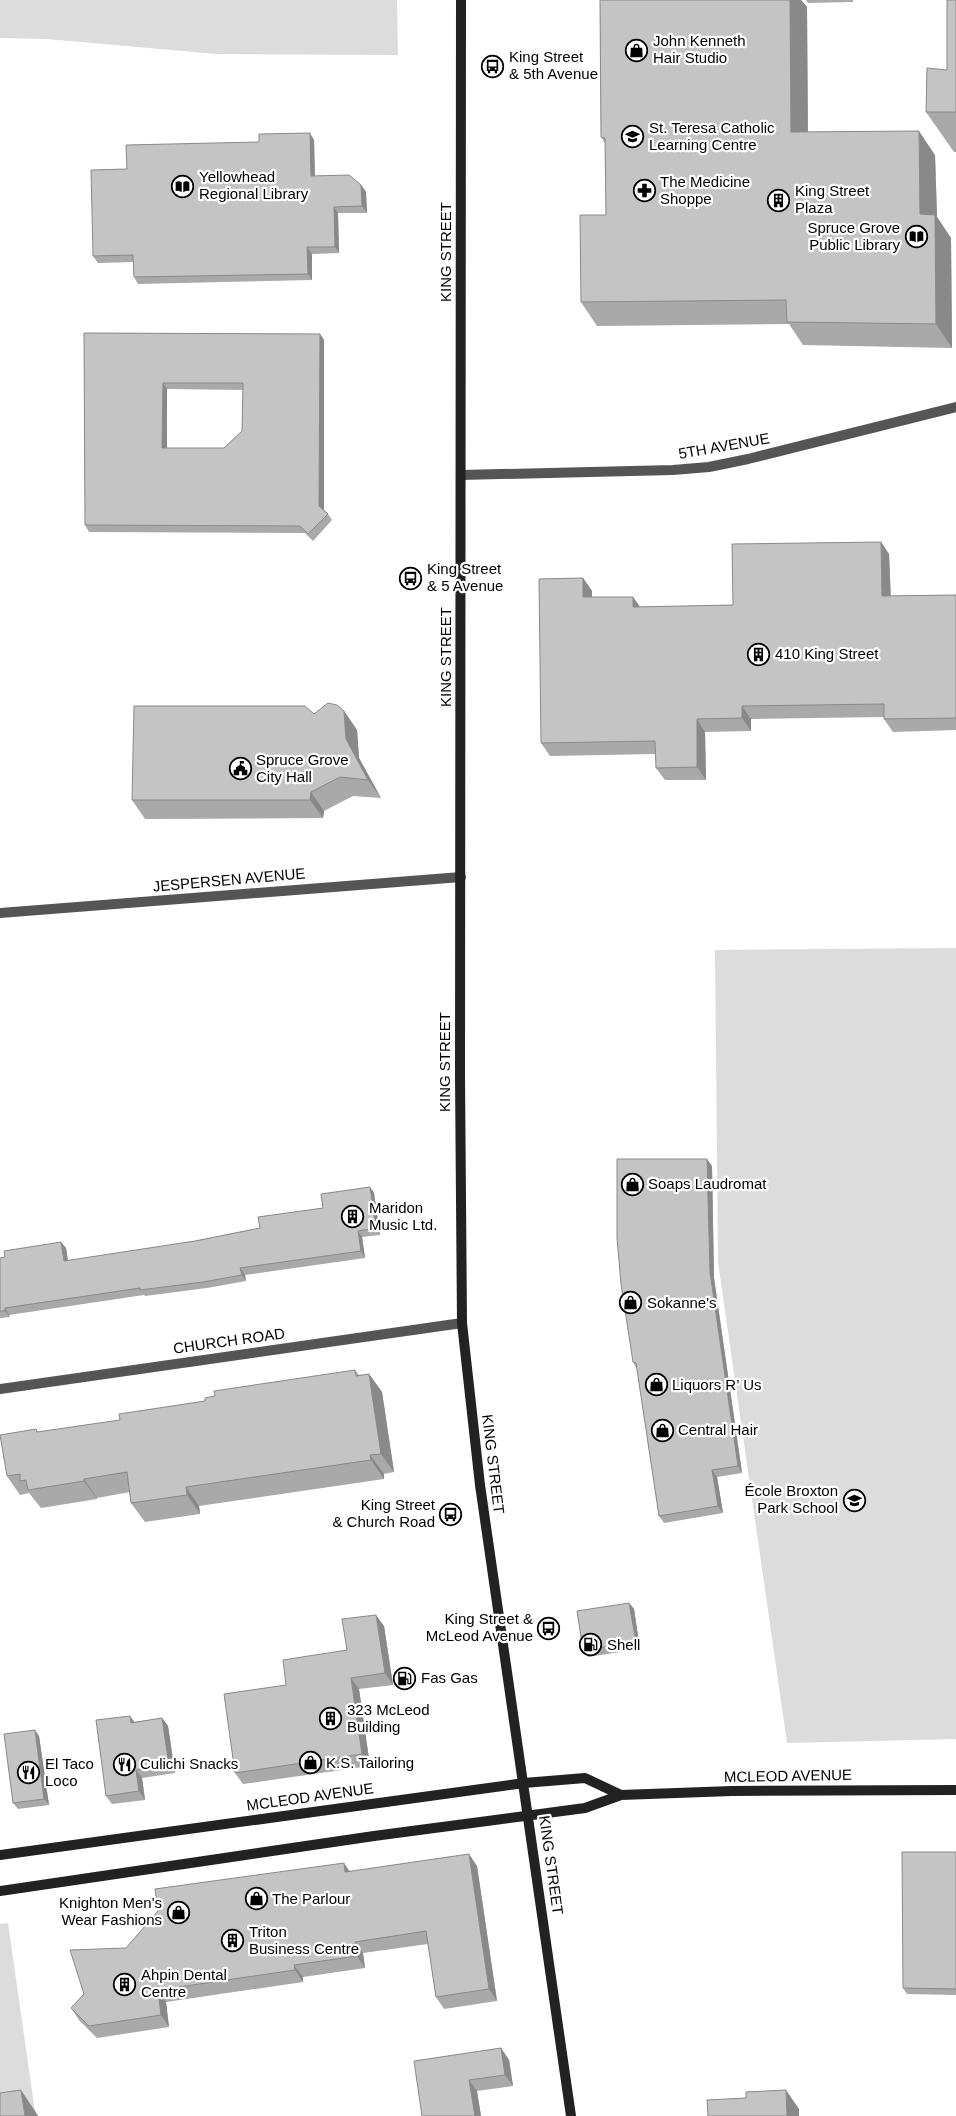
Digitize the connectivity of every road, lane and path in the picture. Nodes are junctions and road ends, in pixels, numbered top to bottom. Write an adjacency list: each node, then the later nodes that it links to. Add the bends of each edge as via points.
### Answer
1 (461, 0): 3 (street, KING STREET)
2 (956, 407): 3 (street, 5TH AVENUE, via 709,467)
3 (461, 475): 4 (street, KING STREET)
4 (461, 877): 5 (street, JESPERSEN AVENUE); 6 (street, KING STREET)
5 (0, 913)
6 (462, 1323): 7 (street, CHURCH ROAD); 8 (street, KING STREET, via 480,1485)
7 (0, 1388)
8 (524, 1782): 10 (street, MCLEOD AVENUE, via 585,1778); 11 (street, KING STREET); 12 (street, MCLEOD AVENUE)
9 (956, 1790): 10 (street, MCLEOD AVENUE)
10 (621, 1795): 11 (street, MCLEOD AVENUE, via 585,1808)
11 (528, 1816): 13 (street, MCLEOD AVENUE); 14 (street, KING STREET)
12 (0, 1855)
13 (0, 1891)
14 (571, 2116)

